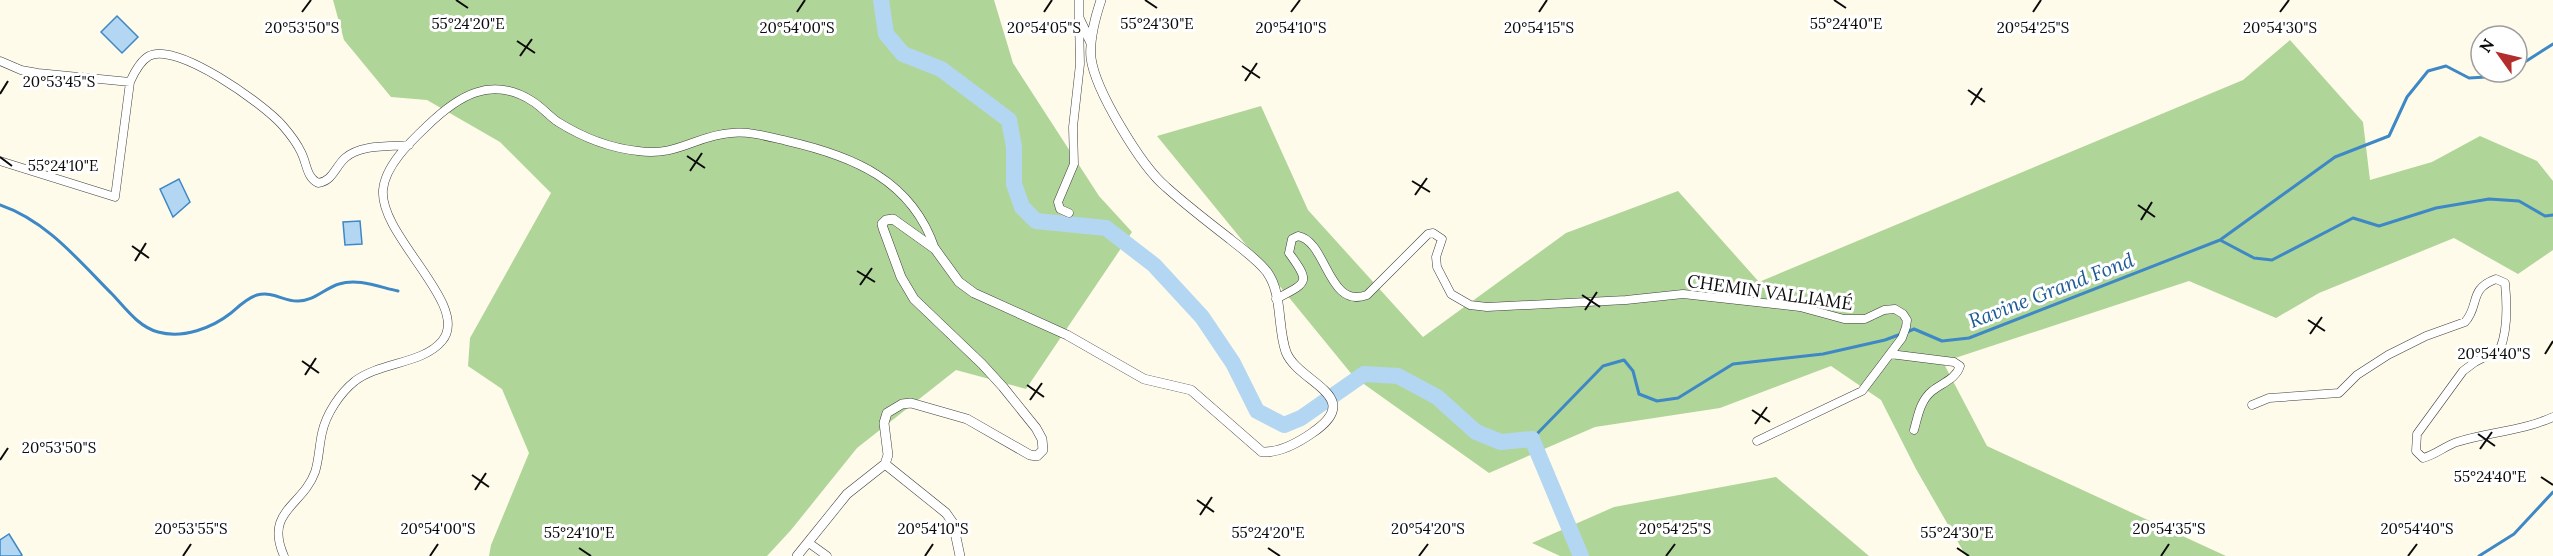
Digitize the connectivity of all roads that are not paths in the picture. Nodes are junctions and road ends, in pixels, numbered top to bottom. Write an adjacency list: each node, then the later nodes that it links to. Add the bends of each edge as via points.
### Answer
1 (1079, 0): 4 (street)
2 (1101, 0): 3 (street)
3 (1098, 12): 4 (street, via 1087,22); 5 (street)
4 (1078, 18): 5 (street); 10 (street, via 1080,64 1073,127 1074,164 1058,202 1060,209)
5 (1091, 43): 12 (street, via 1095,73 1140,160 1164,186 1260,264 1274,287)
6 (0, 61): 7 (street, via 39,73)
7 (130, 82): 8 (street, via 148,56 163,53 183,58 247,93 267,110 301,151 309,174 318,183 329,179 345,158 355,153); 9 (street, via 115,197)
8 (409, 145): 11 (street, via 448,109 481,89 510,90 542,107 574,132 634,151 671,151 713,136 751,134 799,144 865,166 911,201); 20 (street, via 386,177 384,204 396,235 447,310 447,333 423,355 365,375 337,402 322,433 313,476 281,520 278,536)
9 (0, 161)
10 (1069, 213)
11 (935, 249): 12 (street, via 959,282 974,293 1067,335 1144,379 1191,390 1262,452 1276,451 1321,427 1333,410 1325,389 1293,364 1286,351); 18 (street, via 892,219 882,224 901,277 914,299 1004,387 1036,428 1043,450 1037,456 1030,455 967,419 911,403 887,413)
12 (1276, 300): 13 (street, CHEMIN VALLIAMÉ, via 1304,281 1303,272 1289,253 1292,239 1298,236 1310,243 1341,290 1360,298 1433,233 1442,239 1436,257 1441,276 1451,294 1470,305 1550,304 1683,294 1800,308 1844,319 1865,319 1895,309 1907,320 1902,338)
13 (1890, 354): 16 (street, via 1960,366 1920,406); 17 (street, CHEMIN VALLIAMÉ, via 1862,391)
14 (2252, 405): 15 (street, via 2269,398 2339,393 2357,375 2388,355 2465,322 2476,292 2496,279 2505,283 2506,292 2500,349 2463,371 2417,434 2416,451 2423,458 2429,457 2457,442)
15 (2553, 417)
16 (1914, 430)
17 (1757, 441)
18 (885, 464): 19 (street, via 847,494); 23 (street, via 946,513 953,523)
19 (809, 543): 21 (street); 22 (street)
20 (284, 556)
21 (797, 556)
22 (827, 556)
23 (960, 556)

